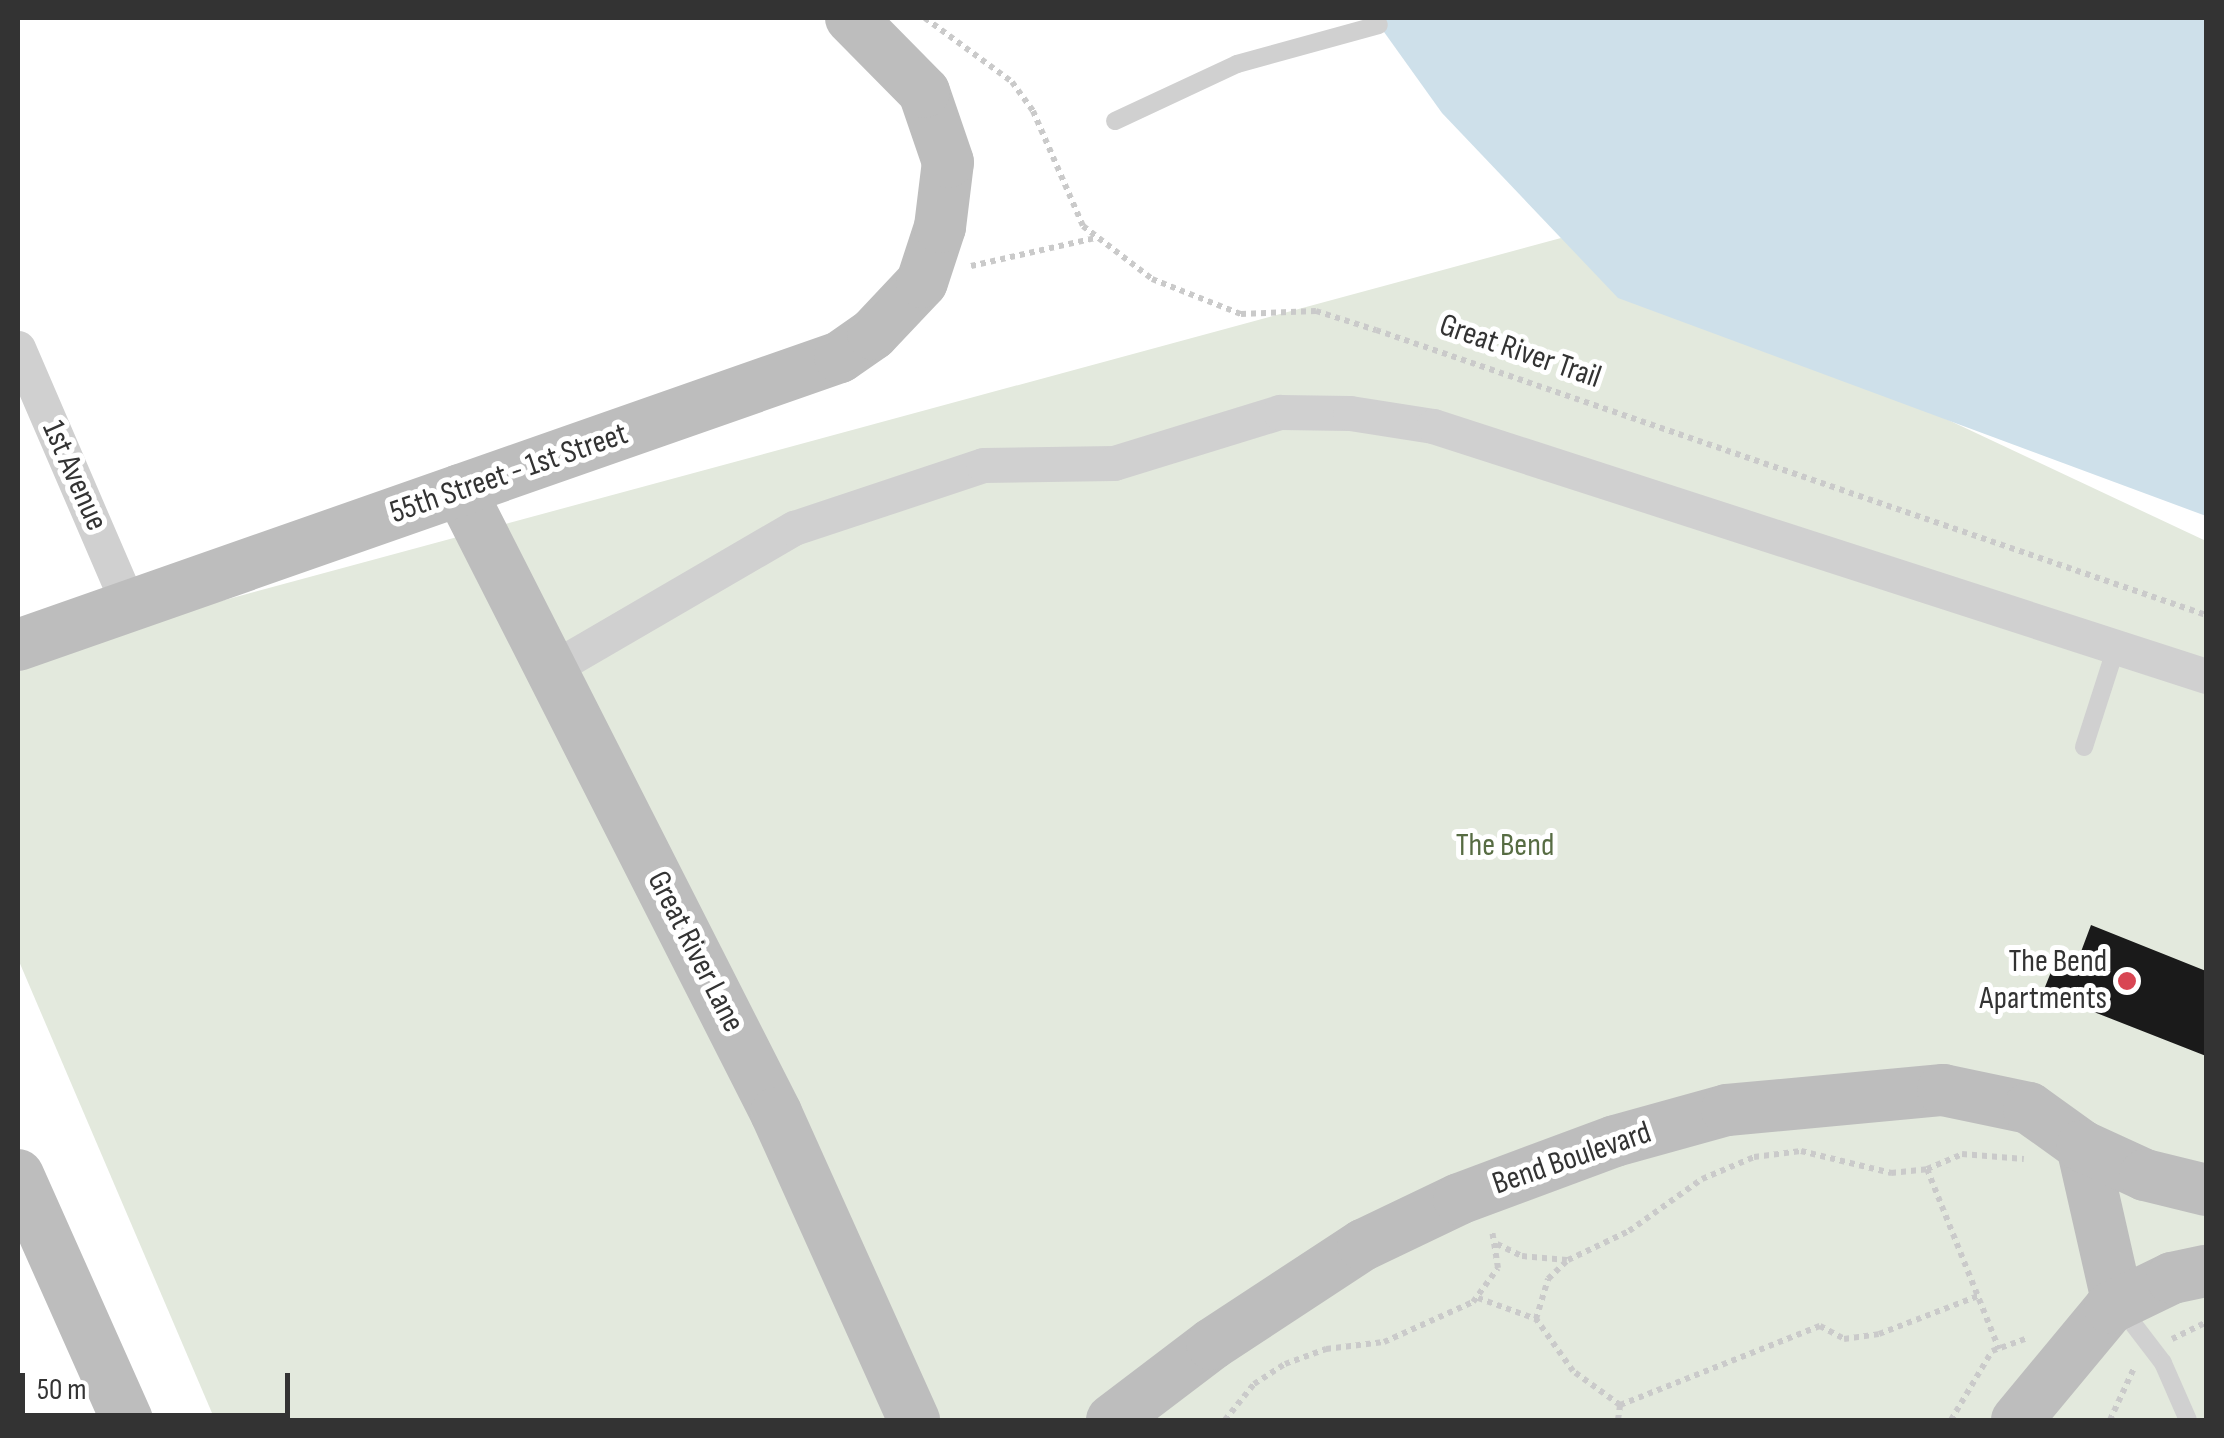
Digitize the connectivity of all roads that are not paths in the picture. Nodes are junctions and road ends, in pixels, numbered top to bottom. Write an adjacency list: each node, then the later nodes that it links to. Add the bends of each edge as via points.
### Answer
1 (852, 18): 5 (street, 55th Street - 1st Street, via 924,92 948,162 940,227 922,282 898,313 840,356)
2 (1379, 25): 3 (lane, via 1237,64)
3 (1115, 121)
4 (18, 348): 6 (street, 1st Avenue)
5 (460, 490): 6 (street, 55th Street - 1st Street); 9 (street, Great River Lane)
6 (128, 604): 8 (street, 55th Street - 1st Street)
7 (2116, 644): 9 (street, via 1433,426 1350,413 1280,412 1114,463 984,465 794,528); 10 (street); 11 (lane)
8 (18, 645)
9 (548, 671): 18 (street, Great River Lane, via 776,1113)
10 (2206, 676)
11 (2084, 747)
12 (2082, 1146): 14 (street, Bend Boulevard, via 2145,1175); 16 (street); 19 (street, Bend Boulevard, via 2029,1108 1943,1090 1726,1110 1615,1141 1363,1245 1212,1344)
13 (18, 1175): 17 (street)
14 (2206, 1190)
15 (2206, 1270): 16 (street)
16 (2118, 1304): 20 (street); 21 (lane, via 2163,1363)
17 (127, 1420)
18 (914, 1420)
19 (1112, 1420)
20 (2017, 1420)
21 (2188, 1420)

